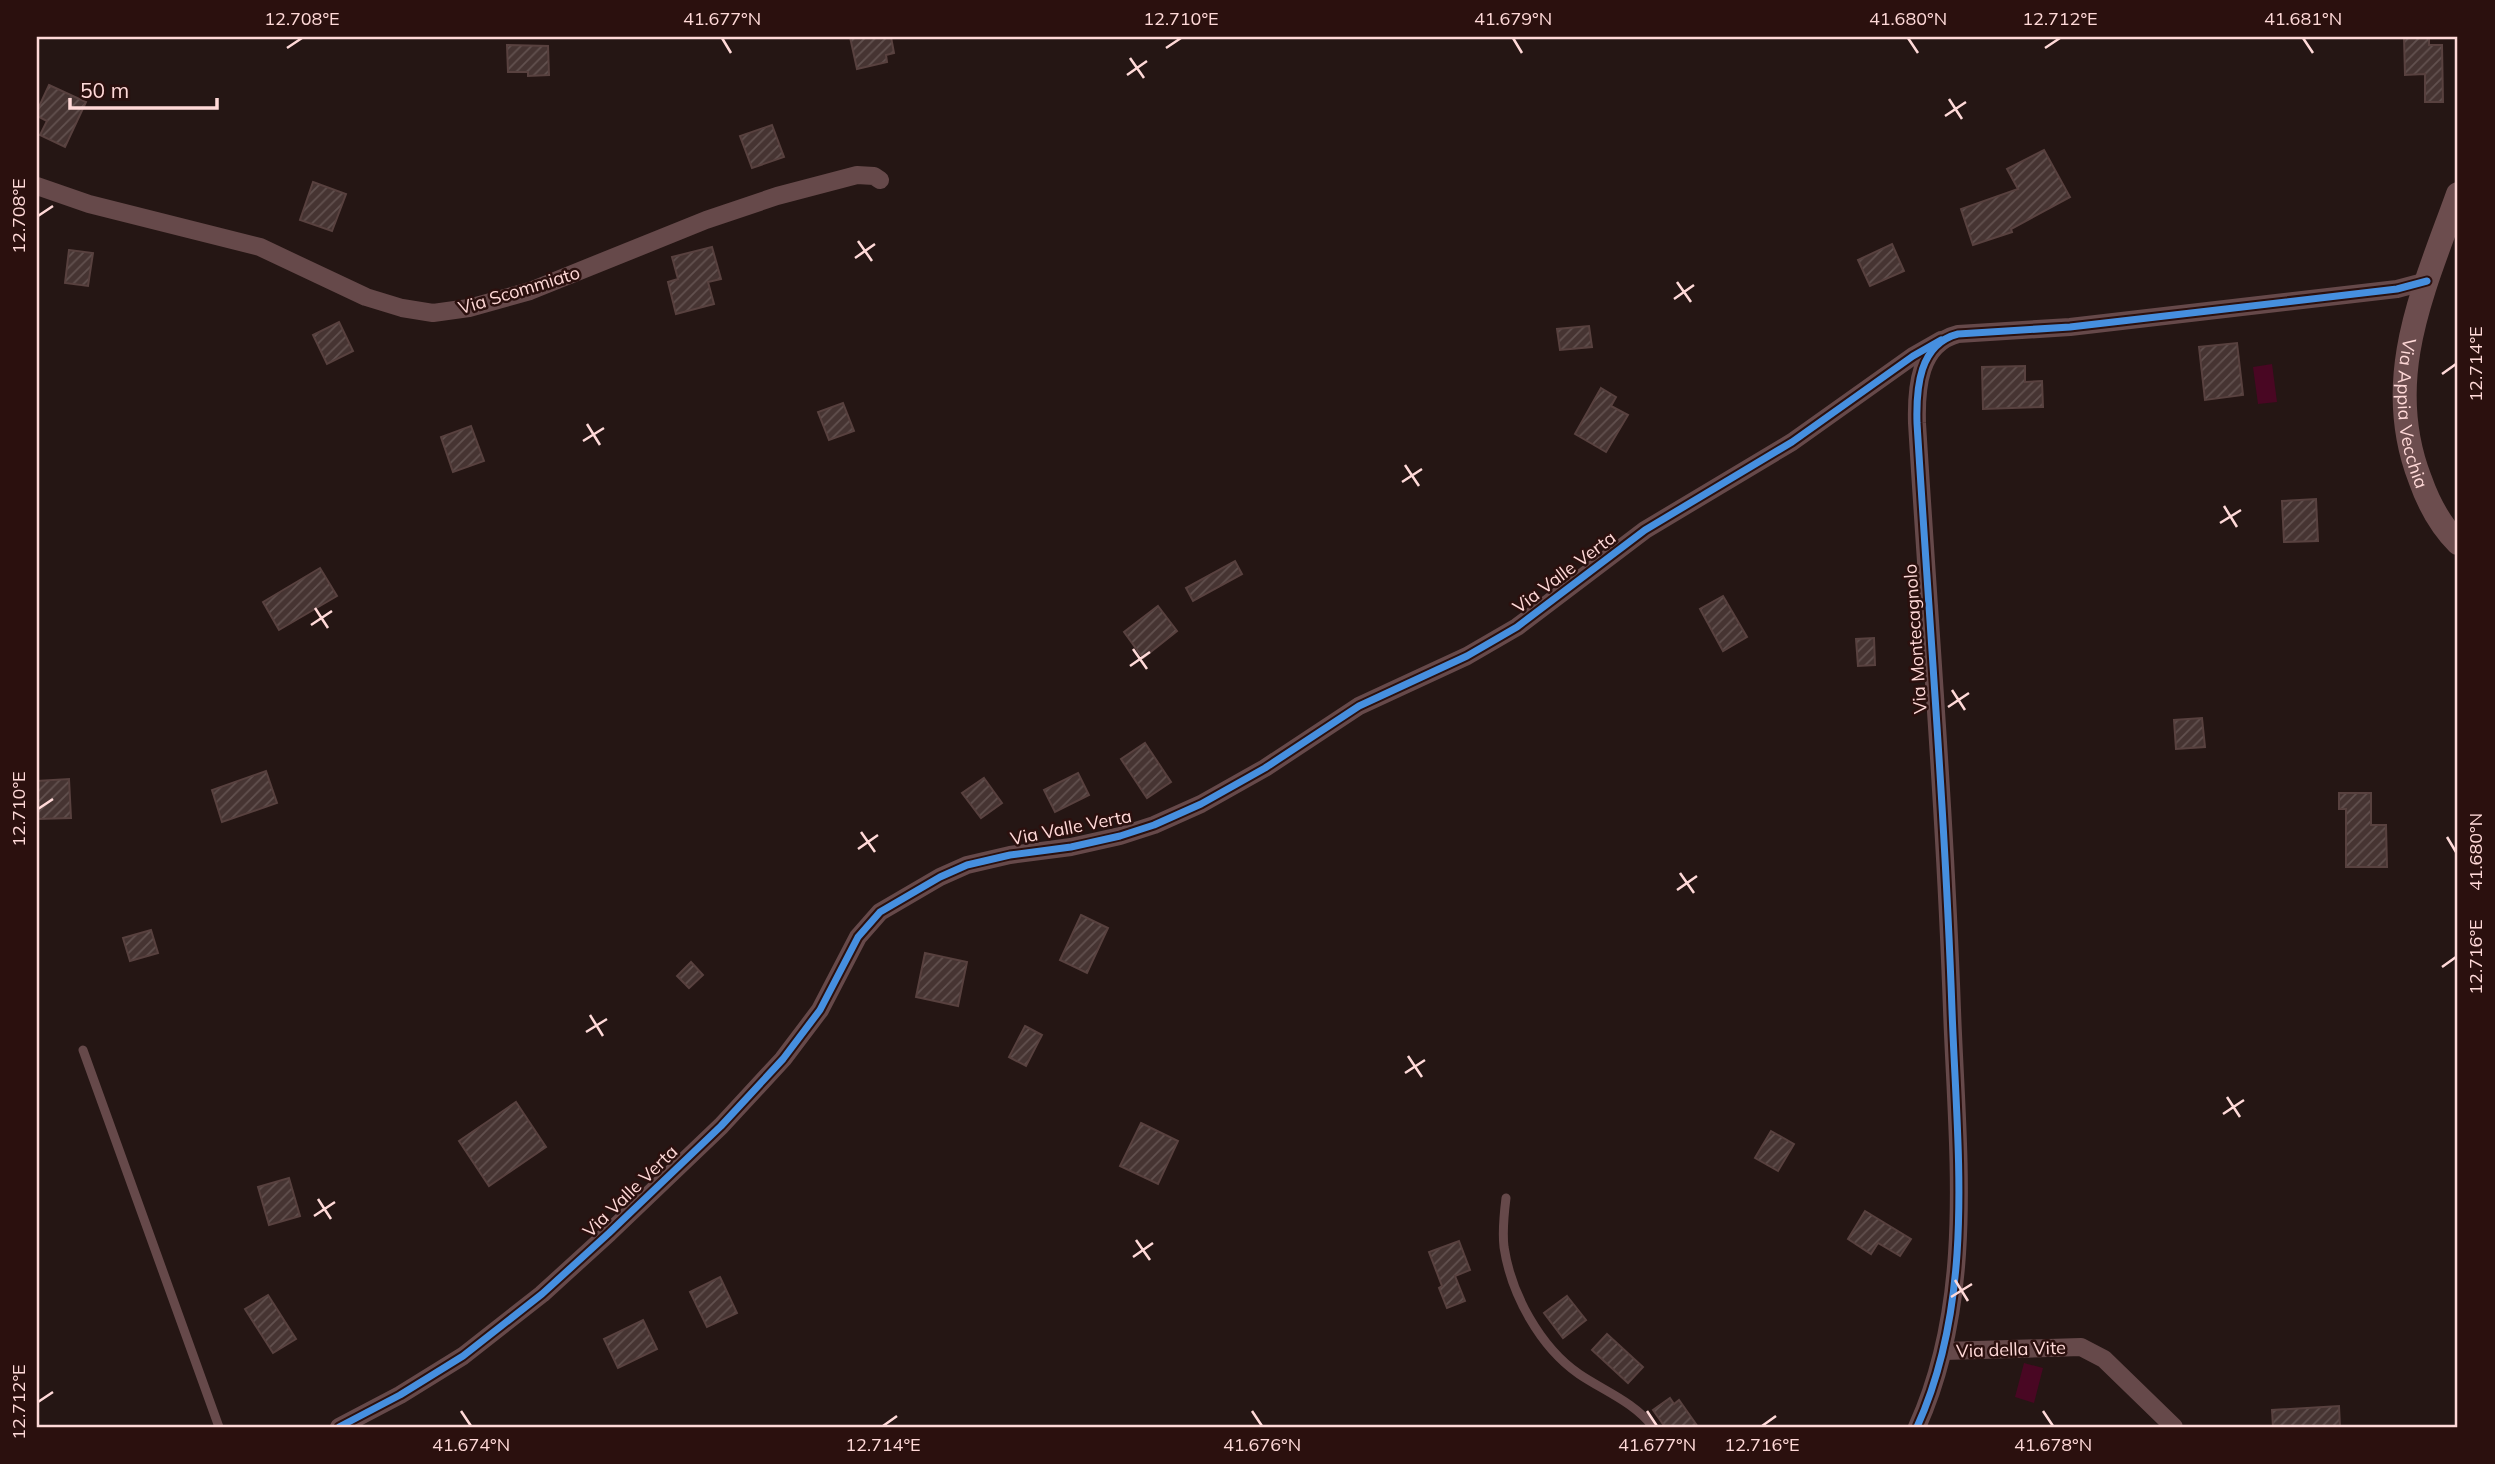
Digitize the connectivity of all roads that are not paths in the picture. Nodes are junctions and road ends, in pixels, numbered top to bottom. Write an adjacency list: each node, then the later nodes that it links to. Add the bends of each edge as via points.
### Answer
1 (880, 180): 2 (street, Via Scommiato, via 857,175 777,197 538,288 433,313 366,297 260,247 89,204)
2 (37, 186)
3 (2458, 194): 4 (main road, Via Appia Vecchia)
4 (2427, 281): 5 (street, via 2070,327 1958,334); 6 (main road, Via Appia Vecchia, via 2406,365 2404,419 2427,498)
5 (1941, 340): 9 (street, Via Montecagnolo, via 1923,367 1917,415 1950,946 1959,1189 1957,1260); 11 (street, Via Valle Verta, via 1799,437 1645,530 1505,635 1359,706 1201,804 1120,836 967,865 880,912 858,937 820,1010 783,1059 721,1126 542,1294 477,1347)
6 (2458, 543)
7 (83, 1050): 10 (lane)
8 (1506, 1198): 12 (lane, via 1503,1235 1507,1261 1542,1336 1570,1367 1634,1408)
9 (1944, 1351): 13 (street, Via Montecagnolo); 14 (street, Via della Vite, via 2081,1347 2104,1359)
10 (219, 1427)
11 (339, 1427)
12 (1653, 1427)
13 (1917, 1427)
14 (2174, 1427)

